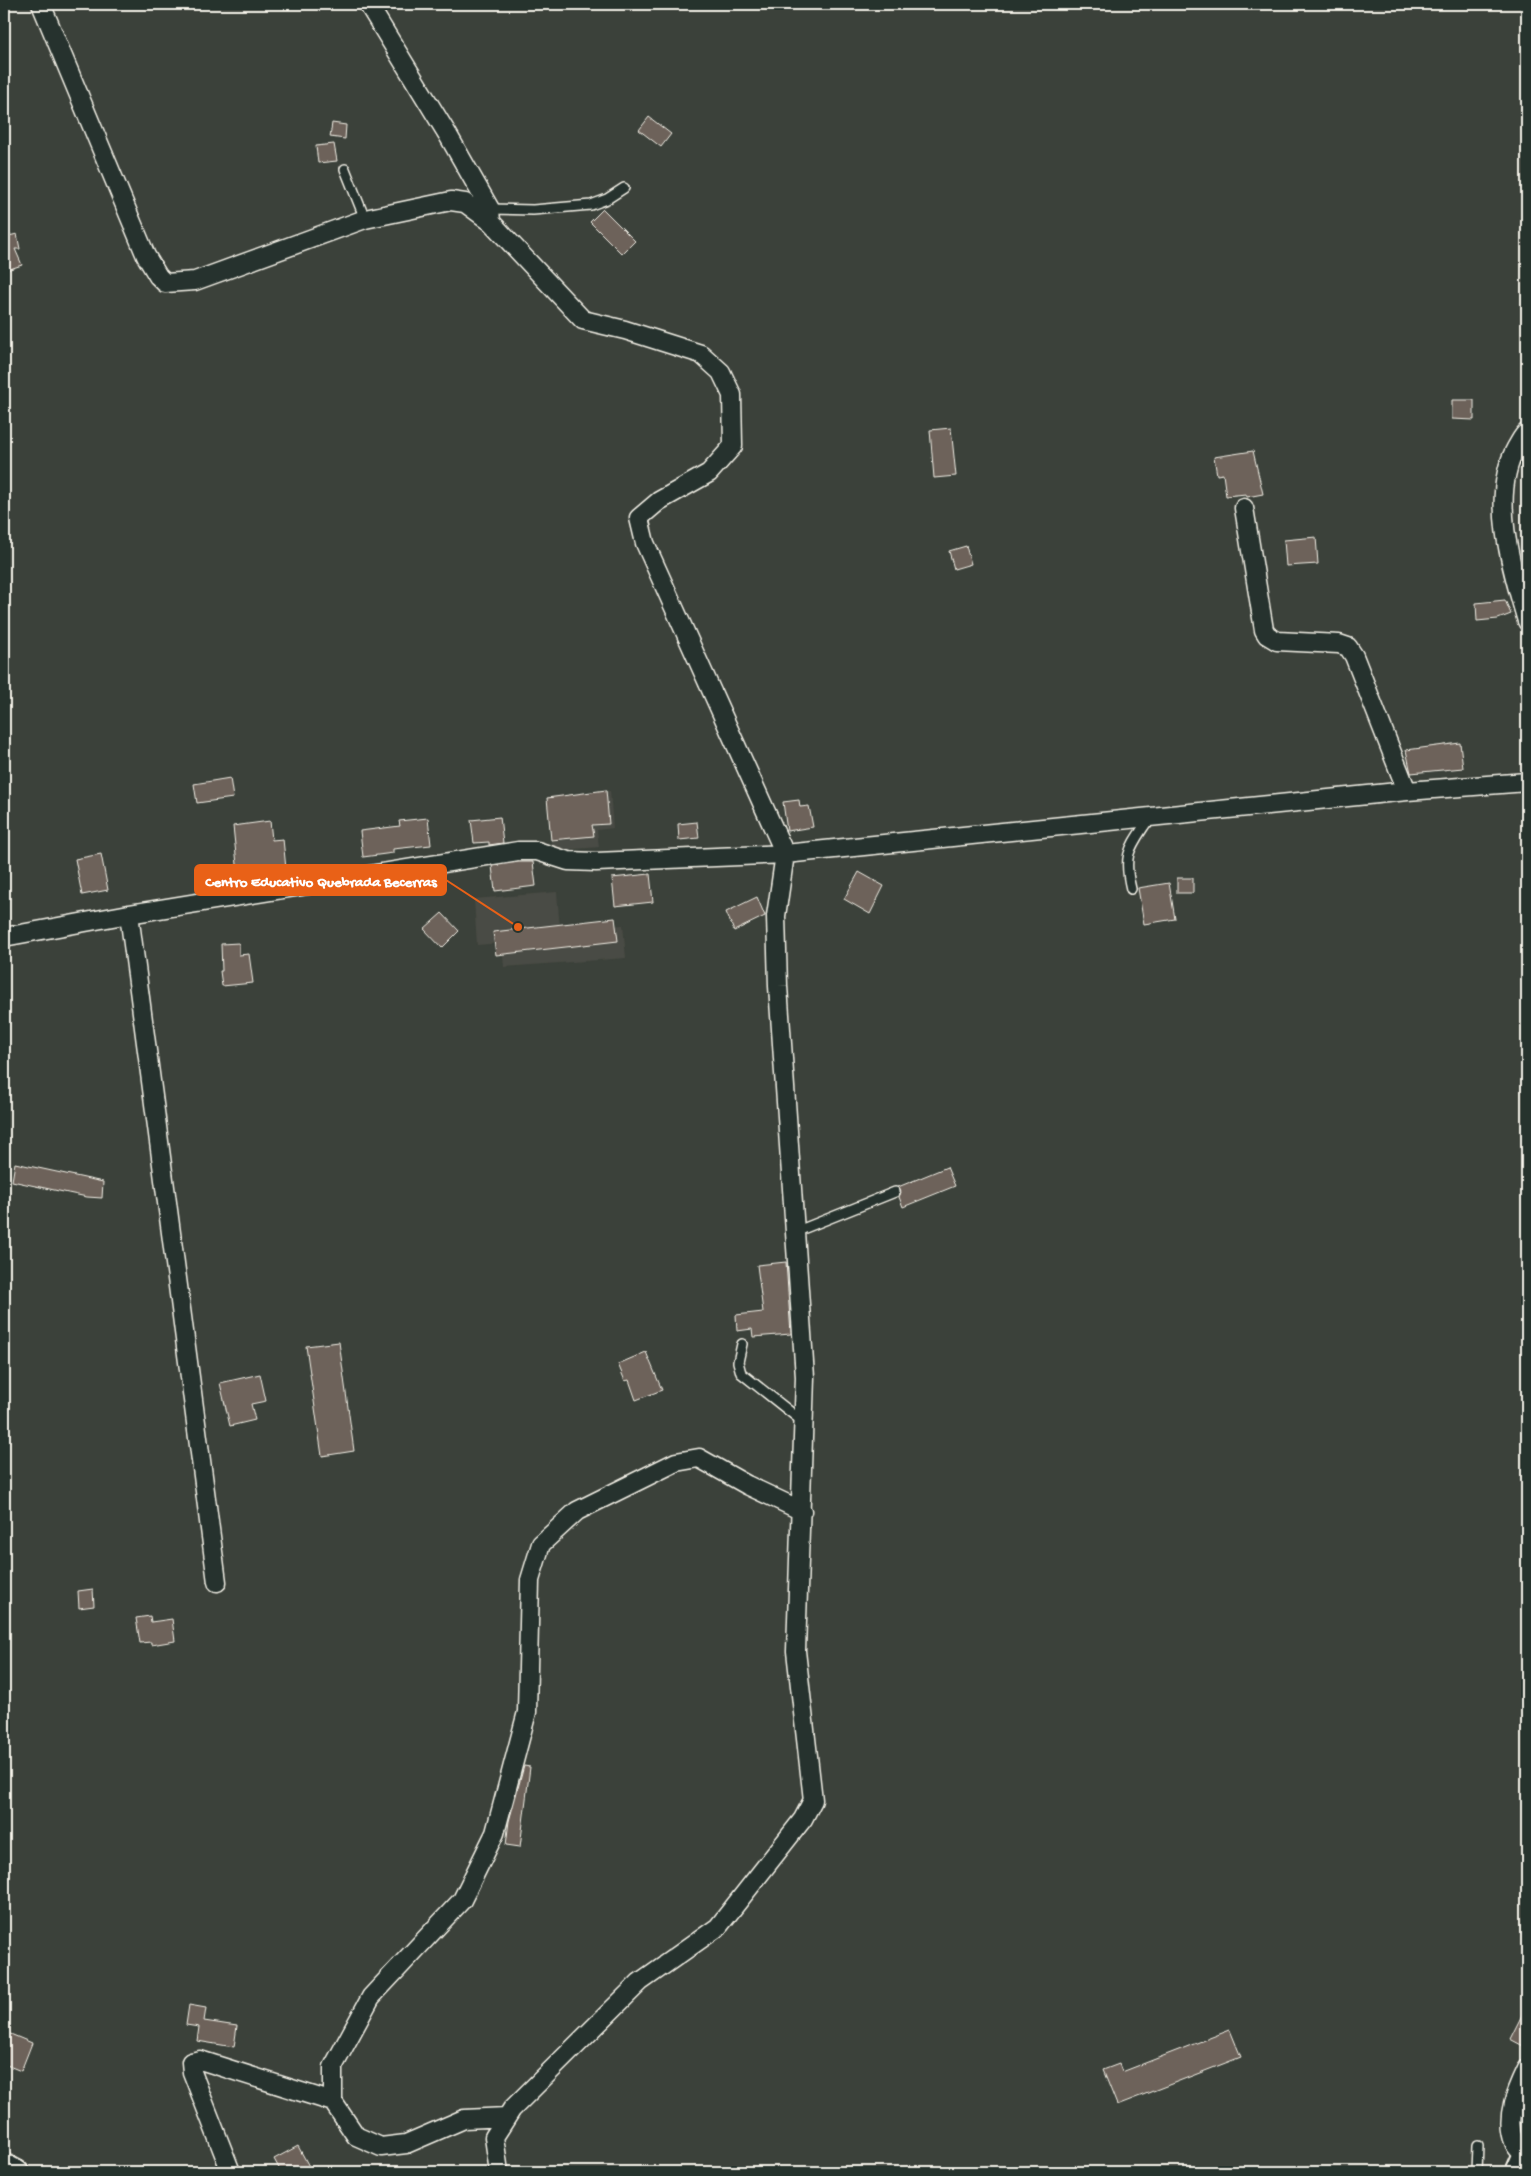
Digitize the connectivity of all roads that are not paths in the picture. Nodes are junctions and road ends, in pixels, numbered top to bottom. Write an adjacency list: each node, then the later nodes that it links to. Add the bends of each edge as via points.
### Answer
1 (41, 4): 6 (street, via 146,256 165,283 195,281)
2 (368, 4): 5 (street)
3 (345, 169): 6 (lane)
4 (624, 188): 5 (lane, via 591,205)
5 (490, 215): 6 (street, via 465,203 451,201); 13 (street, via 583,320 701,354 721,372 732,395 733,446 709,473 659,500 639,518 645,543)
6 (365, 219)
7 (1527, 432): 9 (street, via 1510,459 1502,501 1512,572)
8 (1244, 508): 11 (street, via 1264,630 1277,641 1348,647)
9 (1527, 621)
10 (1527, 782): 11 (street)
11 (1407, 791): 12 (street)
12 (1150, 817): 13 (street); 14 (lane, via 1129,849 1126,861)
13 (785, 854): 15 (street, via 596,862 568,861 537,851 518,851); 18 (street, via 776,916)
14 (1131, 889)
15 (129, 914): 16 (street); 22 (street)
16 (4, 937)
17 (895, 1192): 18 (lane)
18 (795, 1232): 20 (street, via 805,1377)
19 (742, 1344): 20 (lane, via 738,1362 741,1374)
20 (804, 1423): 21 (street)
21 (802, 1511): 24 (street, via 699,1458 676,1462 577,1511 542,1544 530,1580 527,1712 495,1833 462,1900 371,1996 333,2066); 25 (street, via 796,1651 813,1800 803,1819 718,1927 640,1982)
22 (217, 1582)
23 (1527, 2068): 27 (street, via 1516,2090 1510,2118 1514,2141)
24 (332, 2102): 25 (street, via 356,2136 381,2147 406,2144 464,2119); 30 (street, via 200,2060 191,2062)
25 (507, 2117): 31 (street, via 494,2137)
26 (1478, 2144): 32 (lane)
27 (1523, 2159)
28 (4, 2165): 29 (street)
29 (17, 2172)
30 (231, 2172)
31 (499, 2172)
32 (1477, 2172)

